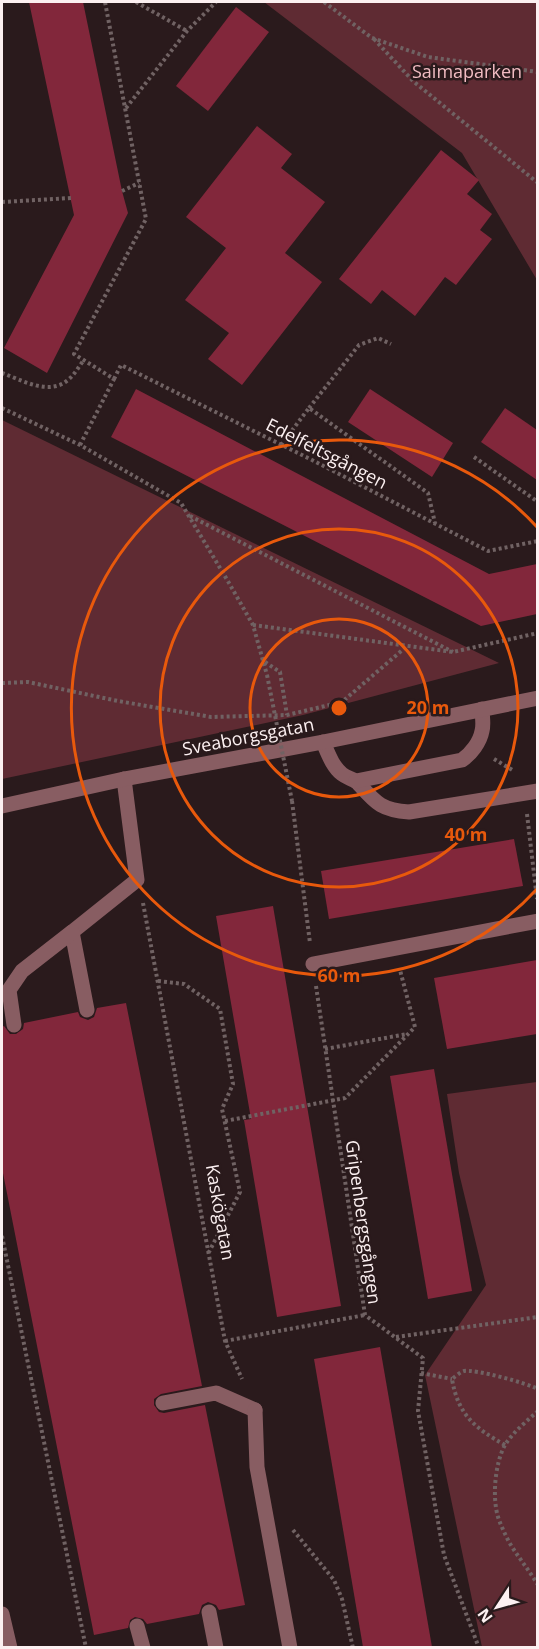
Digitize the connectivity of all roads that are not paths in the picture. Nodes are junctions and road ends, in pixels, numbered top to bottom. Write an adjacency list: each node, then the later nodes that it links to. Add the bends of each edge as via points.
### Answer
1 (537, 698): 2 (street, Sveaborgsgatan)
2 (482, 710): 3 (street, Sveaborgsgatan); 5 (street, via 482,731 472,751 462,760)
3 (322, 742): 4 (street, Sveaborgsgatan); 5 (street, via 336,768)
4 (124, 779): 7 (street, Sveaborgsgatan); 9 (street, via 137,880)
5 (356, 781): 6 (street, via 385,808 409,812)
6 (531, 793)
7 (2, 806)
8 (537, 921): 10 (street)
9 (72, 933): 11 (street); 12 (street, via 22,971 9,990)
10 (313, 964)
11 (87, 1010)
12 (14, 1025)
13 (163, 1403): 20 (street, via 216,1393 255,1410 256,1467)
14 (209, 1612): 19 (street)
15 (2, 1614): 17 (street)
16 (137, 1626): 18 (street)
17 (10, 1647)
18 (143, 1647)
19 (216, 1647)
20 (290, 1647)

